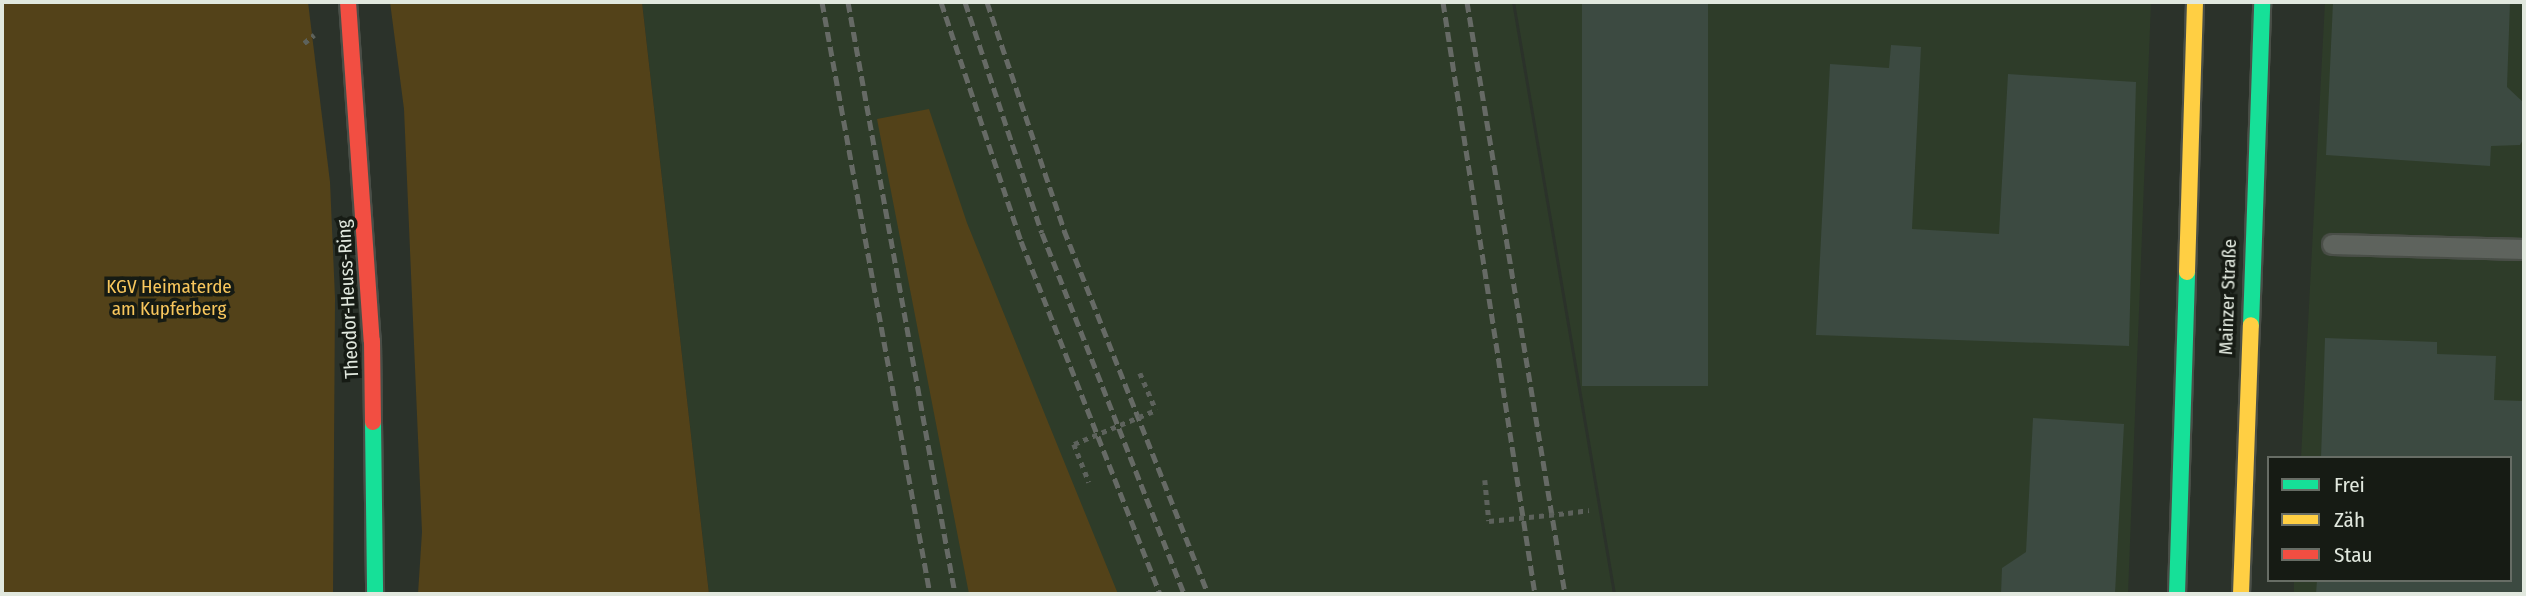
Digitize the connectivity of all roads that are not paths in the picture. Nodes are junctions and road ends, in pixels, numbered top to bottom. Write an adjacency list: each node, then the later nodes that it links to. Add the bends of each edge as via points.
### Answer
1 (348, 2): 10 (main road, Theodor-Heuss-Ring, via 372,341)
2 (2195, 2): 8 (main road)
3 (2262, 2): 9 (main road, Mainzer Straße)
4 (2332, 244): 5 (lane)
5 (2524, 250)
6 (2206, 322): 8 (main road)
7 (2235, 327): 9 (main road)
8 (2184, 343): 11 (main road)
9 (2247, 344): 12 (main road, Mainzer Straße)
10 (375, 594)
11 (2177, 594)
12 (2241, 594)

